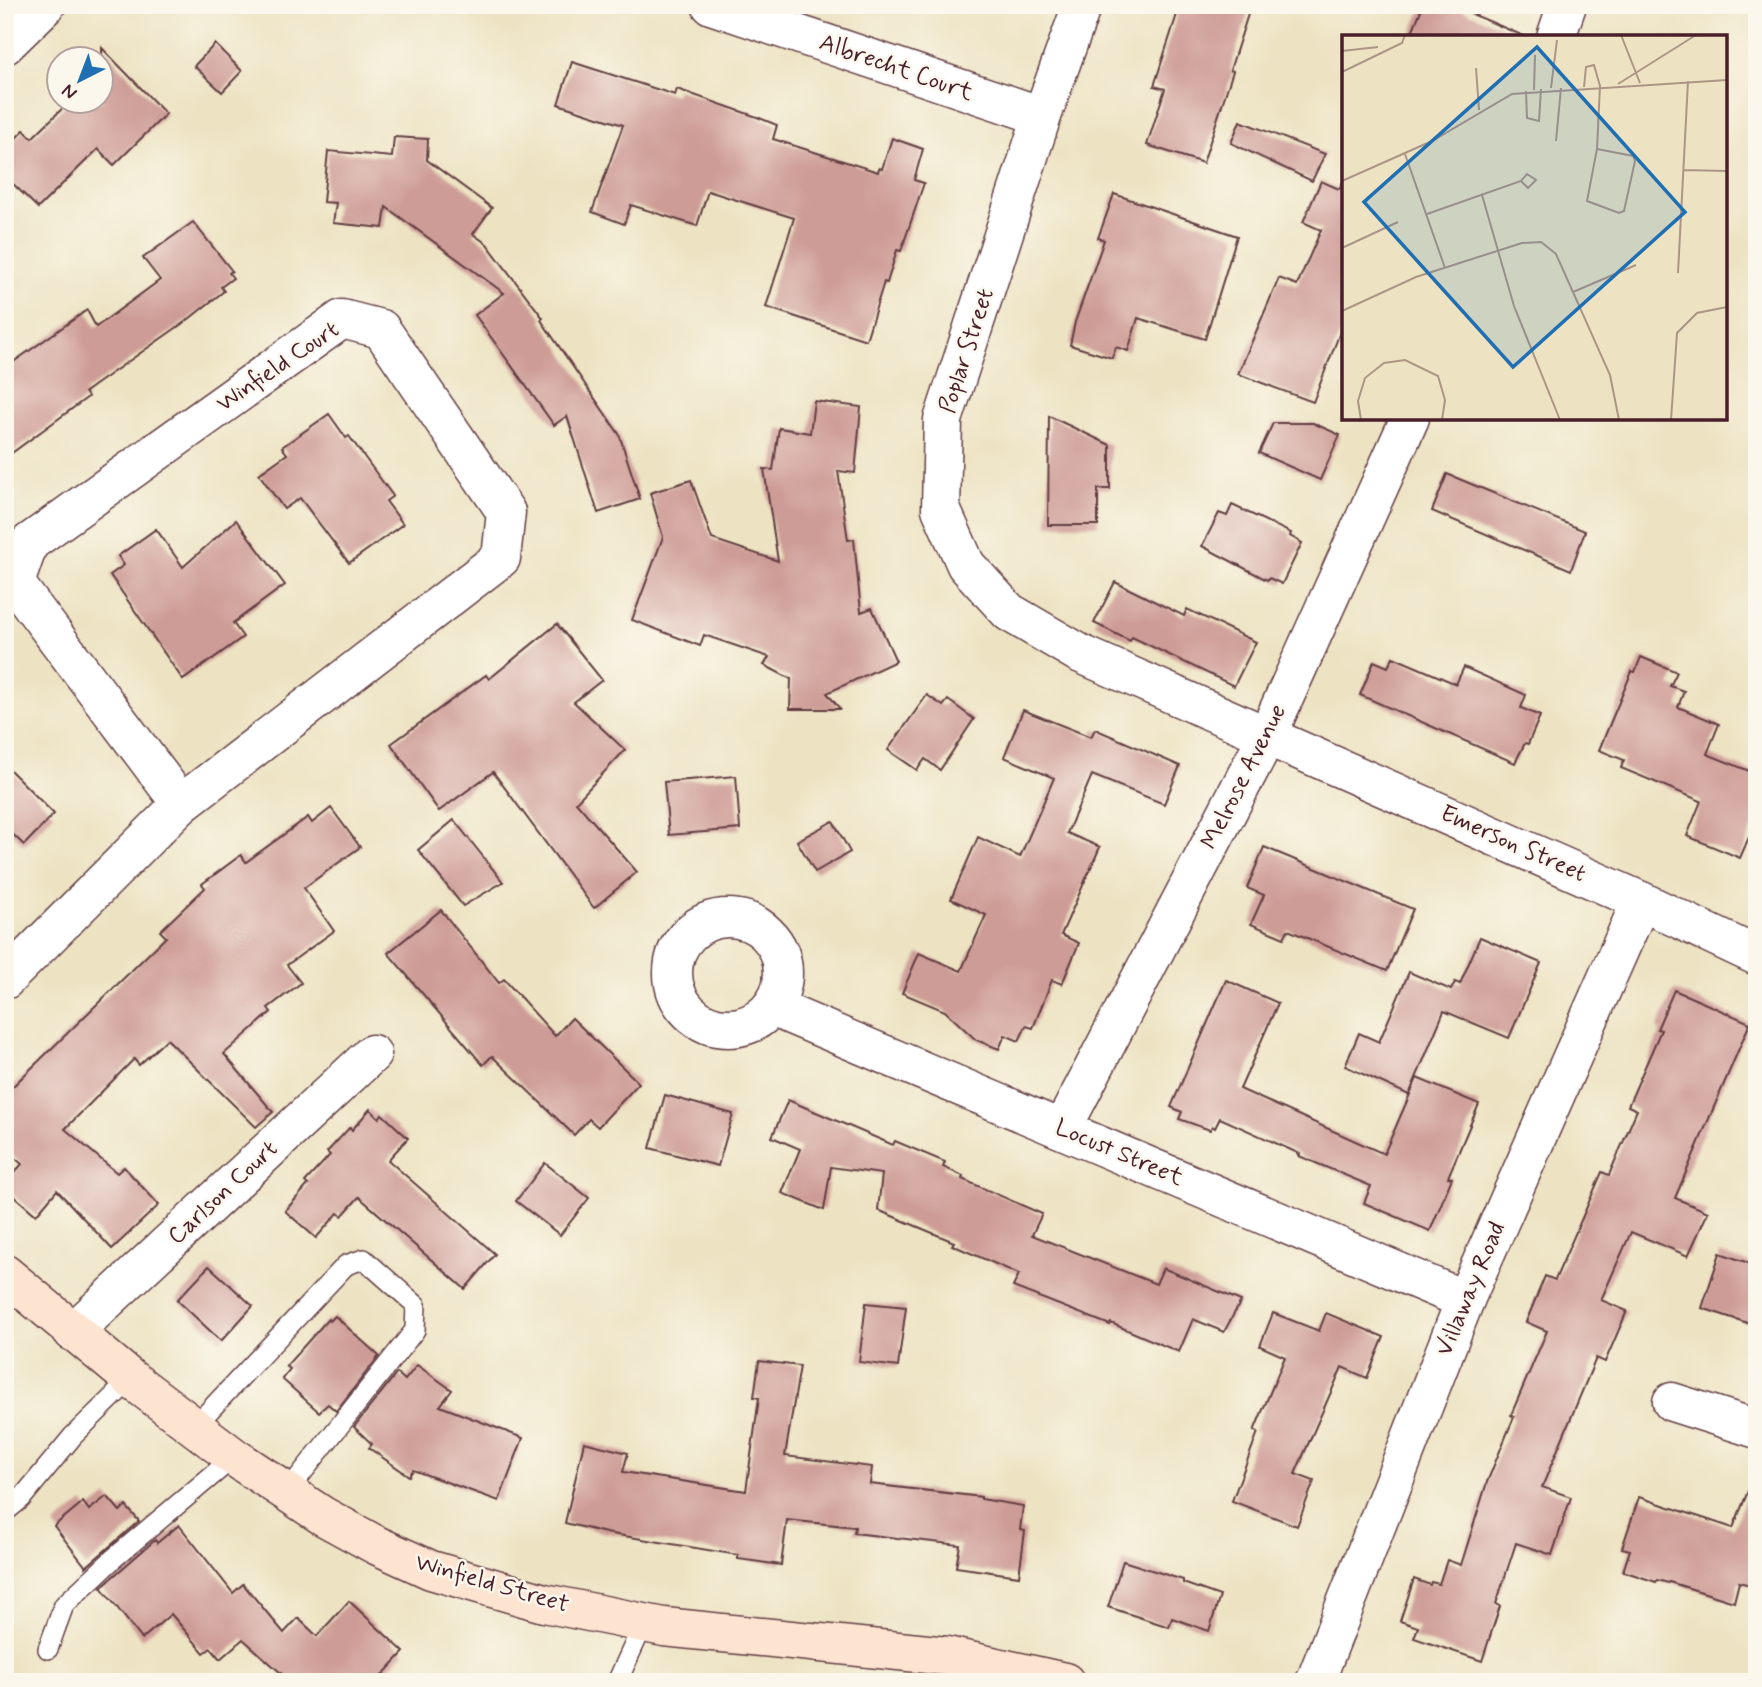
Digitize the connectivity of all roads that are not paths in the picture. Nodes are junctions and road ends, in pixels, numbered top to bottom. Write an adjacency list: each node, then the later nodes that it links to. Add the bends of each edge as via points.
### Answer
1 (46, 5): 6 (street)
2 (710, 5): 7 (street, Albrecht Court)
3 (1082, 5): 7 (street, Poplar Street)
4 (1567, 5): 5 (street)
5 (1557, 35)
6 (5, 45)
7 (1042, 117): 9 (street, Poplar Street, via 943,420 940,509 966,565 1009,612 1079,653)
8 (1409, 420): 9 (street, Melrose Avenue)
9 (1267, 736): 11 (street, Emerson Street); 16 (street, Melrose Avenue)
10 (181, 804): 10 (street, Winfield Court, via 501,558 506,512 381,329 342,319 29,543 15,583); 13 (street, Winfield Court)
11 (1641, 901): 12 (street, Emerson Street); 18 (street, Villaway Road)
12 (1757, 956)
13 (5, 980)
14 (772, 1007): 16 (street, Locust Street)
15 (372, 1054): 19 (street, Carlson Court)
16 (1062, 1129): 18 (street, Locust Street)
17 (5, 1274): 19 (main road, Winfield Street)
18 (1465, 1300): 31 (street, Villaway Road)
19 (73, 1332): 20 (main road, Winfield Street)
20 (131, 1379): 22 (main road, Winfield Street); 26 (lane)
21 (1672, 1402): 23 (street)
22 (193, 1427): 24 (main road, Winfield Street); 25 (lane, via 346,1265 364,1259 416,1306 415,1330)
23 (1757, 1429)
24 (234, 1457): 25 (main road, Winfield Street); 28 (lane, via 64,1605)
25 (287, 1492): 27 (main road, Winfield Street, via 376,1545 430,1570 544,1603)
26 (5, 1512)
27 (644, 1623): 29 (lane); 30 (main road, Winfield Street, via 947,1656)
28 (48, 1649)
29 (617, 1682)
30 (1065, 1682)
31 (1315, 1682)

